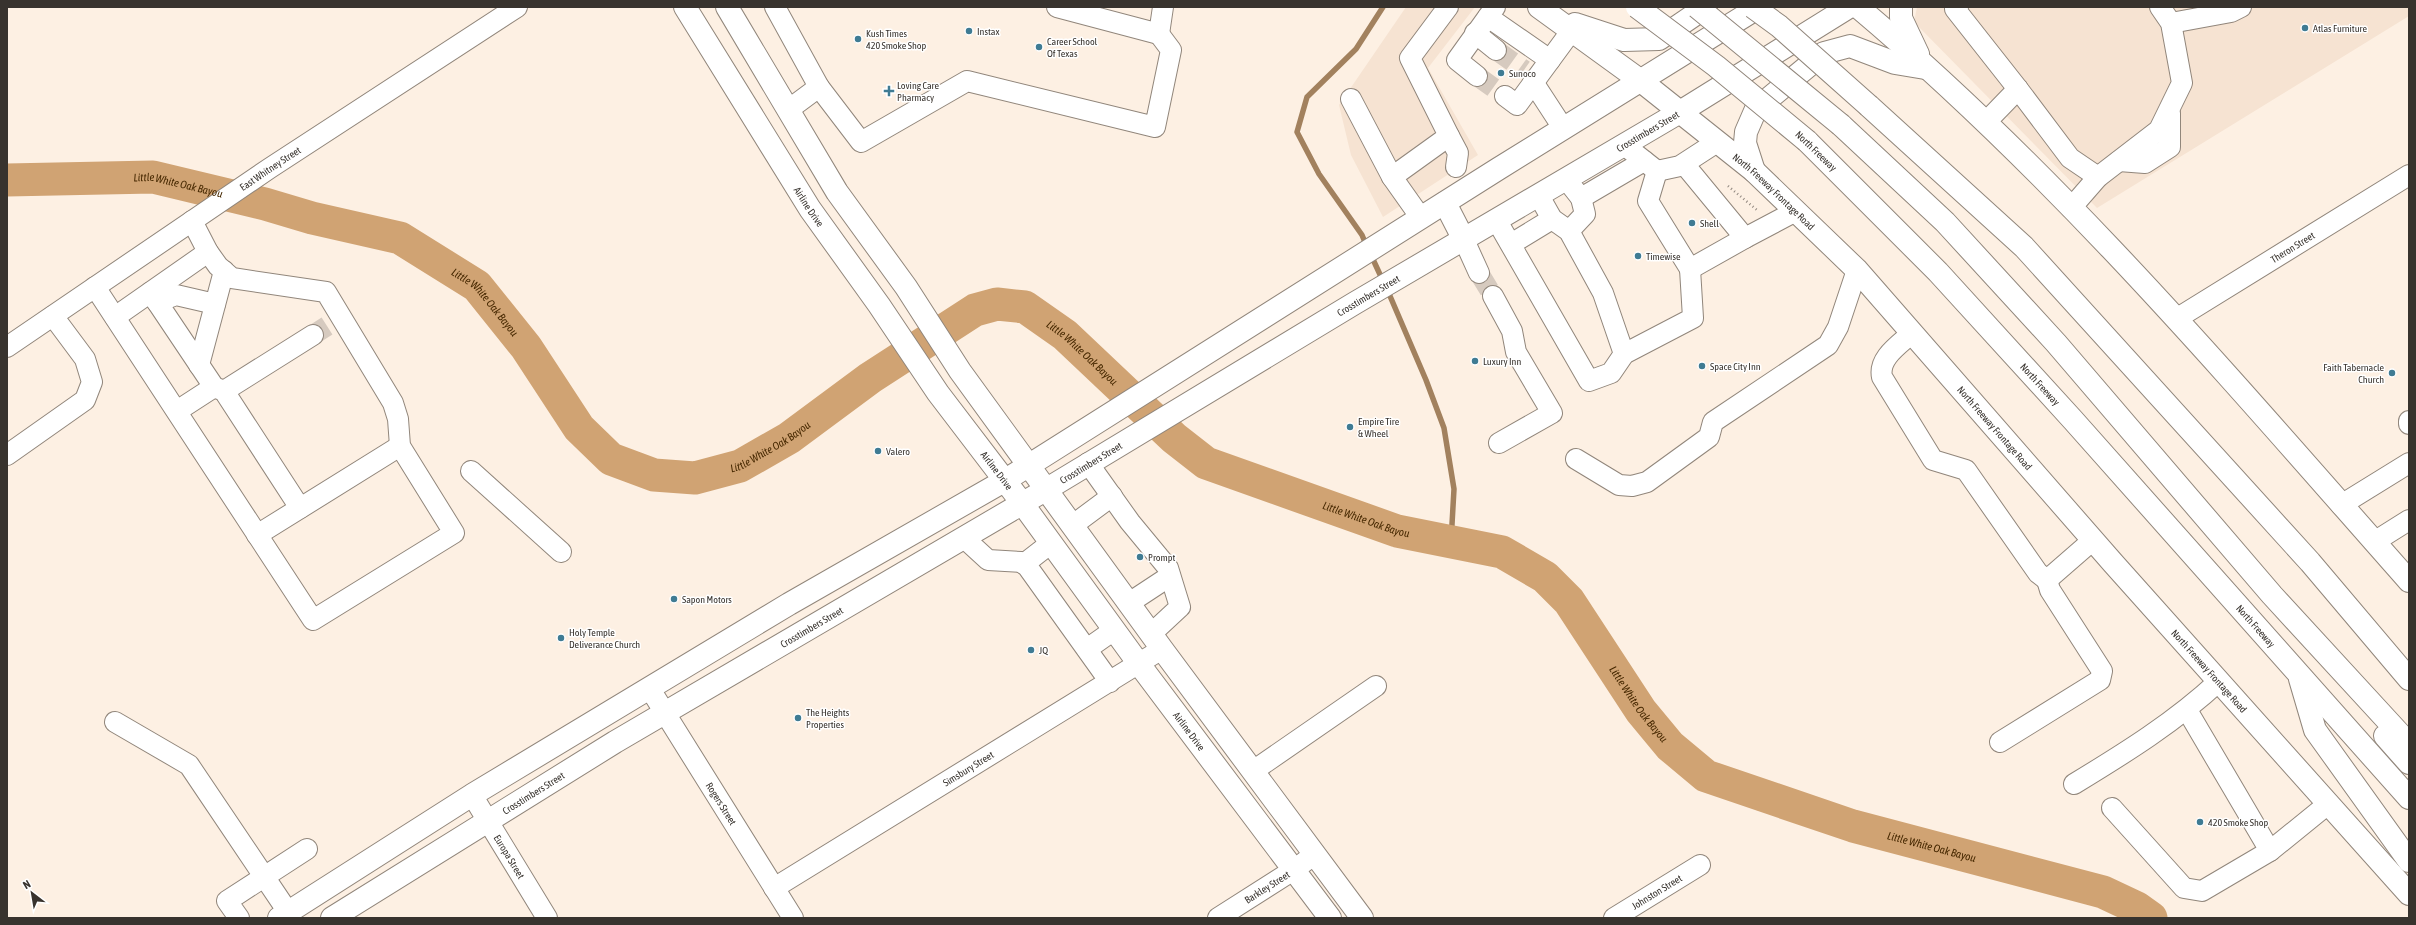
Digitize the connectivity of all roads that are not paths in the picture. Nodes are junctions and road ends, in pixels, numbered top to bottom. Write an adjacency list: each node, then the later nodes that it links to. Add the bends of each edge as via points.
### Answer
1 (516, 7): 58 (street, East Whitney Street)
2 (685, 7): 53 (main road, Airline Drive)
3 (727, 7): 33 (main road)
4 (775, 7): 29 (street)
5 (1057, 7): 22 (street)
6 (1163, 7): 22 (street)
7 (1448, 7): 37 (street, via 1410,58)
8 (1637, 7): 118 (main road, North Freeway, bridge, via 1716,66 1807,141 1938,272)
9 (1697, 7): 110 (main road, bridge, via 1840,124 1945,222 2056,342)
10 (1706, 7): 20 (main road, via 1659,39 1624,40)
11 (1753, 7): 119 (main road, bridge, via 1869,106 2024,247 2310,562)
12 (1759, 7): 28 (main road)
13 (1849, 7): 34 (main road, Crosstimbers Street)
14 (1858, 7): 25 (main road)
15 (1901, 7): 25 (main road, via 1901,18 1906,31)
16 (1958, 7): 30 (street, via 1955,9)
17 (2240, 7): 19 (street, via 2231,12)
18 (1491, 12): 21 (street); 24 (street)
19 (2166, 15): 46 (street, via 2182,82 2160,130)
20 (1556, 18): 24 (street); 28 (main road, North Freeway Frontage Road)
21 (1475, 33): 23 (street); 26 (street, via 1456,60)
22 (1159, 34): 29 (street, via 1171,50 1155,127 967,80 861,142)
23 (1496, 50)
24 (1550, 60): 27 (street)
25 (1925, 68): 35 (main road); 43 (main road, via 1895,63 1850,46 1824,53 1756,109 1746,132 1745,143)
26 (1477, 76)
27 (1531, 77): 31 (street, via 1517,105); 36 (street)
28 (1641, 81): 34 (main road, North Freeway Frontage Road); 36 (main road)
29 (818, 87): 33 (street)
30 (2018, 89): 35 (street); 46 (street, via 2070,158)
31 (1505, 96)
32 (1351, 99): 45 (street)
33 (788, 110): 48 (main road)
34 (1680, 112): 38 (main road, North Freeway Frontage Road); 39 (main road, Crosstimbers Street)
35 (1986, 122): 52 (main road)
36 (1563, 128): 51 (main road)
37 (1449, 136): 42 (street, via 1458,153); 45 (street)
38 (1717, 142): 40 (street); 43 (main road, North Freeway Frontage Road)
39 (1624, 145): 41 (street); 47 (main road, Crosstimbers Street)
40 (1684, 164): 41 (street); 60 (street)
41 (1650, 166): 50 (street); 64 (street, via 1648,200)
42 (1456, 167)
43 (1754, 171): 54 (main road, North Freeway Frontage Road)
44 (2409, 175): 74 (street, Theron Street)
45 (1392, 177): 55 (street)
46 (2098, 177): 52 (street)
47 (1566, 179): 49 (main road, Crosstimbers Street); 50 (street)
48 (837, 192): 53 (main road); 90 (main road, via 906,287 960,372)
49 (1539, 196): 56 (street); 57 (main road, Crosstimbers Street)
50 (1581, 198): 59 (street, via 1585,214)
51 (1445, 203): 55 (main road); 61 (main road)
52 (2071, 208): 74 (main road)
53 (810, 209): 92 (main road, Airline Drive, via 938,393)
54 (1796, 210): 60 (street); 65 (main road, North Freeway Frontage Road)
55 (1420, 218): 75 (main road)
56 (1552, 219): 59 (street); 62 (street)
57 (1497, 221): 61 (main road, Crosstimbers Street); 62 (street)
58 (186, 225): 63 (street); 68 (street, East Whitney Street)
59 (1569, 231): 80 (street, via 1603,293)
60 (1745, 238): 64 (street)
61 (1464, 240): 67 (street); 79 (main road, Crosstimbers Street)
62 (1511, 244): 80 (street, via 1589,381 1611,372)
63 (208, 252): 66 (street); 70 (street)
64 (1690, 269): 80 (street, via 1693,318)
65 (1857, 270): 77 (main road, North Freeway Frontage Road); 87 (street, via 1838,327 1828,345 1713,422 1709,437 1647,482 1632,486 1619,485)
66 (224, 271): 71 (street); 76 (street, via 232,278 326,292)
67 (1479, 273)
68 (95, 287): 72 (street, East Whitney Street); 73 (street)
69 (1493, 296): 84 (street, via 1512,331 1516,352 1552,413)
70 (154, 297): 71 (street, via 176,295); 73 (street); 81 (street)
71 (215, 304): 81 (street)
72 (53, 316): 78 (street, East Whitney Street); 86 (street, via 86,359 92,382 85,400)
73 (115, 317): 83 (street)
74 (2176, 319): 96 (main road)
75 (1256, 322): 79 (main road); 90 (main road)
76 (328, 326): 82 (street); 85 (street, via 393,403 398,419)
77 (1912, 333): 102 (main road, North Freeway Frontage Road); 108 (street, via 1883,360 1882,377 1933,460 1966,470 2038,574)
78 (7, 347)
79 (1275, 351): 88 (main road, Crosstimbers Street)
80 (1624, 354)
81 (199, 366): 82 (street)
82 (219, 389): 83 (street); 97 (street)
83 (177, 411): 100 (street)
84 (1499, 443)
85 (400, 446): 97 (street); 100 (street, via 454,533 312,620)
86 (7, 455)
87 (1576, 459)
88 (1088, 463): 93 (main road, Crosstimbers Street); 94 (street)
89 (2409, 463): 96 (street)
90 (1030, 464): 92 (main road); 93 (main road)
91 (471, 471): 105 (street)
92 (1004, 481): 95 (main road, Airline Drive); 112 (main road)
93 (1047, 489): 95 (main road, Crosstimbers Street); 99 (main road)
94 (1112, 496): 99 (street); 107 (street, via 1168,568)
95 (1022, 503): 101 (main road, Crosstimbers Street); 104 (main road, Airline Drive)
96 (2342, 505): 103 (main road)
97 (300, 508): 100 (street)
98 (2409, 520): 103 (street)
99 (1073, 525): 111 (main road)
100 (257, 536)
101 (964, 538): 106 (street, via 988,560); 113 (main road, Crosstimbers Street)
102 (2093, 540): 108 (street); 121 (main road, North Freeway Frontage Road)
103 (2374, 542): 109 (main road)
104 (1051, 543): 106 (street); 114 (main road, Airline Drive)
105 (561, 552)
106 (1024, 564): 116 (street)
107 (1170, 576): 111 (street); 115 (street, Simsbury Street, via 1180,607)
108 (2047, 580): 127 (street, via 2050,590 2102,671 2102,676 2100,680)
109 (2409, 581)
110 (2272, 595): 128 (main road); 129 (main road, via 2310,653)
111 (1129, 603): 115 (main road)
112 (789, 604): 113 (main road); 123 (main road)
113 (806, 630): 125 (main road, Crosstimbers Street)
114 (1114, 630): 116 (street); 117 (main road, Airline Drive)
115 (1157, 641): 117 (street, Simsbury Street); 130 (main road)
116 (1087, 649): 120 (street)
117 (1139, 664): 120 (street, Simsbury Street); 142 (main road, Airline Drive)
118 (2298, 672): 133 (main road, North Freeway); 140 (main road, via 2315,730)
119 (2409, 679)
120 (1110, 682): 144 (street, Simsbury Street)
121 (2219, 682): 124 (street); 134 (main road, North Freeway Frontage Road)
122 (1376, 686): 130 (street)
123 (650, 689): 125 (street, Rogers Street); 132 (main road)
124 (2187, 710): 131 (street, via 2125,753); 138 (street)
125 (665, 714): 136 (main road, Crosstimbers Street, via 615,742); 144 (street, Rogers Street)
126 (115, 722): 143 (street, via 189,765)
127 (2000, 742)
128 (2409, 744)
129 (2409, 763)
130 (1253, 771): 139 (main road)
131 (2074, 784)
132 (472, 795): 136 (street, Europa Street); 146 (main road)
133 (2409, 798)
134 (2328, 804): 138 (street); 145 (main road, North Freeway Frontage Road)
135 (2112, 808): 138 (street, via 2184,888 2202,891)
136 (489, 822): 148 (main road, Crosstimbers Street); 149 (street, Europa Street)
137 (307, 849): 143 (street)
138 (2270, 850)
139 (1315, 854): 142 (street, Barkley Street); 153 (main road)
140 (2409, 861)
141 (1700, 866): 154 (street, Johnston Street)
142 (1295, 869): 151 (street, Barkley Street); 152 (main road, Airline Drive)
143 (265, 876): 146 (street); 147 (street, via 227,900)
144 (774, 888): 150 (street, Rogers Street)
145 (2409, 894)
146 (291, 914)
147 (239, 918)
148 (332, 918)
149 (547, 918)
150 (793, 918)
151 (1218, 918)
152 (1330, 918)
153 (1362, 918)
154 (1614, 918)

